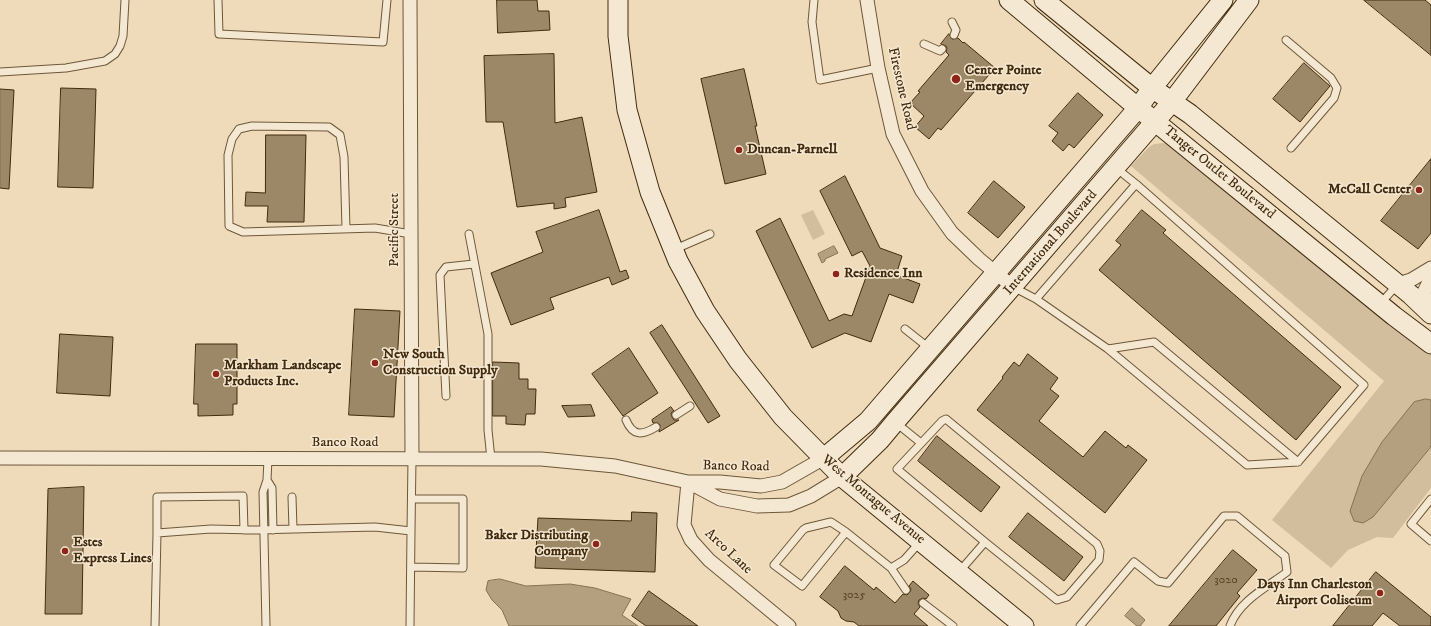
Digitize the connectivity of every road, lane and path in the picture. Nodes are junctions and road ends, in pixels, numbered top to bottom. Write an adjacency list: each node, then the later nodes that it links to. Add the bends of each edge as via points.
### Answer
1 (125, 0): 18 (lane, via 120,46 115,54 105,61 66,68)
2 (218, 0): 3 (lane, via 219,34 384,42)
3 (387, 0)
4 (410, 0): 27 (street, Pacific Street)
5 (618, 0): 30 (main road, West Montague Avenue, via 618,36 628,110 650,192)
6 (814, 0): 17 (lane, via 812,22 820,80)
7 (867, 0): 17 (street, Firestone Road)
8 (1009, 0): 21 (main road, Tanger Outlet Boulevard)
9 (1044, 0): 19 (main road, Tanger Outlet Boulevard)
10 (1223, 0): 19 (main road, International Boulevard)
11 (1249, 0): 20 (main road, International Boulevard)
12 (952, 22): 13 (lane, via 956,30)
13 (954, 35)
14 (1286, 40): 23 (lane, via 1331,78 1337,88 1334,98)
15 (924, 44): 16 (lane, via 940,51)
16 (942, 49)
17 (878, 68): 33 (street, Firestone Road, via 893,134 922,191 962,244)
18 (0, 72)
19 (1152, 88): 20 (main road, Tanger Outlet Boulevard); 21 (main road, International Boulevard)
20 (1171, 103): 22 (main road, International Boulevard); 35 (main road, Tanger Outlet Boulevard, via 1190,114)
21 (1138, 108): 22 (main road, Tanger Outlet Boulevard); 33 (main road, International Boulevard)
22 (1155, 122): 24 (main road, International Boulevard); 38 (main road, Tanger Outlet Boulevard)
23 (1291, 148)
24 (1116, 167): 25 (lane); 36 (main road, International Boulevard)
25 (1136, 184): 37 (lane); 56 (lane, via 1364,385)
26 (346, 229): 26 (lane, via 243,232 229,226 228,155 232,139 239,129 252,126 329,127 340,135 344,156); 27 (lane, via 375,228)
27 (411, 234): 54 (street, Pacific Street)
28 (469, 234): 31 (lane)
29 (710, 234): 30 (lane)
30 (674, 250): 53 (main road, West Montague Avenue, via 705,311 738,360 783,417)
31 (474, 264): 44 (lane, via 446,267 440,275); 55 (lane, via 488,334 488,430)
32 (1431, 268): 35 (street)
33 (997, 273): 36 (street, Firestone Road); 43 (main road, International Boulevard)
34 (1431, 278): 39 (street, via 1424,292)
35 (1398, 284): 38 (lane); 39 (main road, Tanger Outlet Boulevard)
36 (1013, 287): 37 (lane); 48 (main road, International Boulevard)
37 (1036, 299): 42 (lane)
38 (1380, 304): 41 (main road, Tanger Outlet Boulevard)
39 (1429, 313)
40 (905, 329): 43 (lane)
41 (1431, 344)
42 (1108, 349): 56 (lane, via 1247,465); 56 (lane, via 1154,342)
43 (931, 350): 53 (main road, International Boulevard, via 868,421)
44 (446, 396)
45 (690, 406): 46 (lane)
46 (676, 415)
47 (626, 420): 49 (lane, via 636,432 644,433)
48 (896, 422): 50 (lane); 57 (main road, International Boulevard)
49 (656, 427)
50 (921, 443): 72 (lane, via 897,469); 72 (lane, via 946,419 1097,544 1100,551 1099,560 1067,597 1057,600)
51 (0, 458): 52 (street, Banco Road)
52 (268, 458): 54 (street, Banco Road); 58 (lane)
53 (824, 458): 57 (main road, West Montague Avenue); 59 (street, Banco Road, via 782,482 768,485)
54 (412, 459): 55 (street, Banco Road); 62 (lane)
55 (491, 459): 59 (street, Banco Road, via 615,466)
56 (1298, 462)
57 (842, 476): 59 (street, Banco Road, via 811,496 789,505 757,506 720,499); 70 (main road, West Montague Avenue)
58 (268, 480): 65 (lane, via 262,492); 66 (lane, via 272,488)
59 (688, 482): 83 (street, Arco Lane, via 684,525 691,540 709,560)
60 (292, 497): 63 (lane)
61 (1431, 498): 71 (lane, via 1411,524)
62 (412, 499): 67 (lane); 73 (lane, via 463,499 463,568)
63 (293, 529): 66 (lane); 67 (lane, via 376,527)
64 (244, 530): 65 (lane); 69 (lane, via 211,529); 69 (lane, via 243,496 157,497)
65 (263, 530): 66 (lane); 81 (lane)
66 (273, 530)
67 (411, 531): 73 (lane)
68 (846, 532): 68 (lane, via 831,522 806,528 774,565 802,586); 74 (lane)
69 (157, 533): 80 (lane)
70 (921, 540): 74 (lane, via 904,560); 75 (main road, West Montague Avenue)
71 (1431, 541)
72 (985, 542): 75 (lane)
73 (412, 567): 82 (lane)
74 (891, 568): 76 (lane)
75 (959, 572): 78 (main road, West Montague Avenue)
76 (906, 590)
77 (923, 603): 84 (lane)
78 (1015, 621)
79 (1082, 623): 85 (lane); 86 (lane, via 1134,562 1158,581 1168,583 1224,516 1237,516 1286,556 1287,572 1243,605)
80 (155, 626)
81 (266, 626)
82 (410, 626)
83 (789, 626)
84 (954, 626)
85 (1091, 626)
86 (1230, 626)

